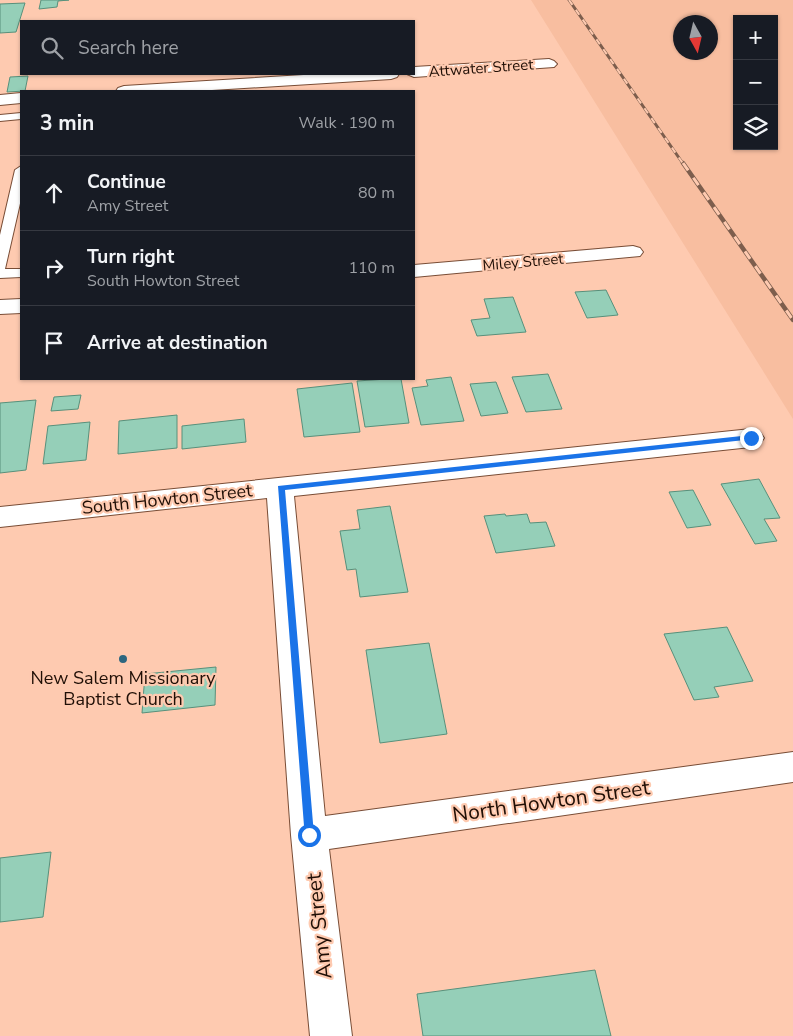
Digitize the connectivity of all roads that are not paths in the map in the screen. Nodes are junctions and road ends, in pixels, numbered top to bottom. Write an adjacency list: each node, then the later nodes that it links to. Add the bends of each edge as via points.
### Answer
1 (549, 64): 2 (street, Attwater Street)
2 (415, 72)
3 (376, 75): 4 (street)
4 (157, 90)
5 (20, 98): 6 (street)
6 (0, 100)
7 (20, 116): 8 (lane)
8 (0, 118)
9 (20, 175): 11 (lane)
10 (633, 252): 12 (street, Miley Street)
11 (0, 268)
12 (415, 271)
13 (20, 273): 14 (lane)
14 (0, 274)
15 (20, 306): 16 (street)
16 (0, 307)
17 (751, 438): 18 (street, South Howton Street)
18 (280, 488): 19 (street, South Howton Street); 21 (street, Amy Street)
19 (0, 517)
20 (793, 767): 21 (street, North Howton Street)
21 (309, 835): 22 (street, Amy Street)
22 (331, 1036)

